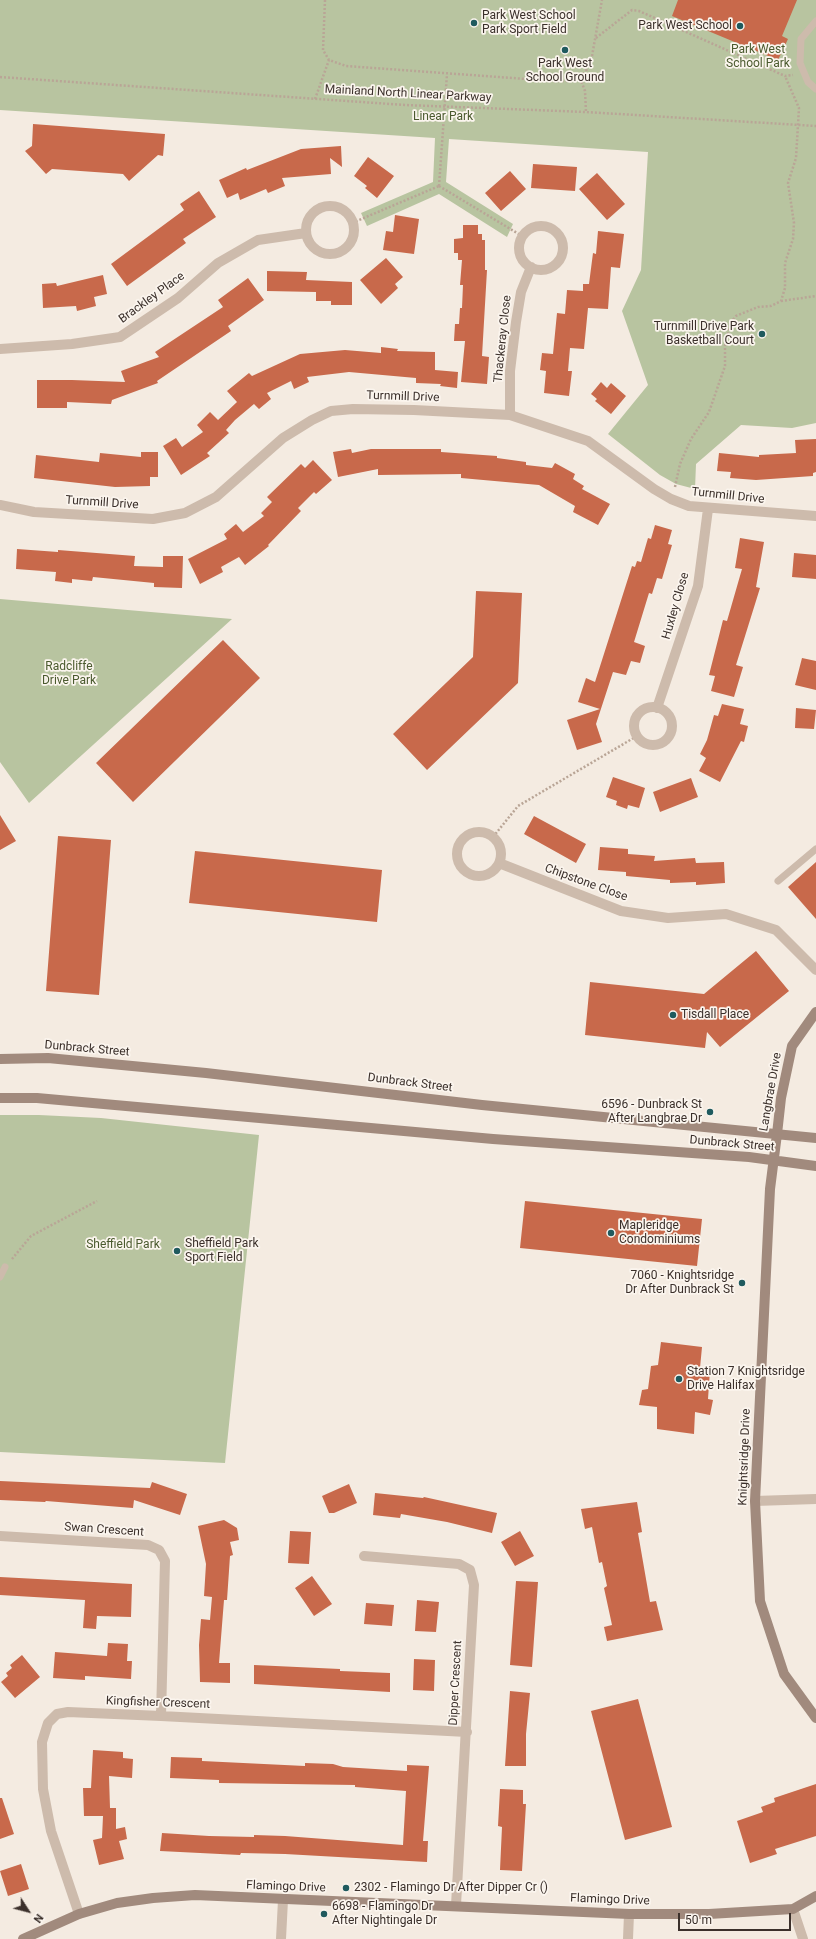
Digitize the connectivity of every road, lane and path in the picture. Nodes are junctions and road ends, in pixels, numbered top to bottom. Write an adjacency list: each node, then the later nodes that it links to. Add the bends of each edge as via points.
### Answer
1 (325, 0): 5 (path, via 323,50)
2 (602, 0): 4 (path)
3 (816, 21): 6 (lane, via 801,39 800,63)
4 (595, 39): 8 (path, via 632,10 639,10); 10 (path, via 586,71)
5 (329, 60): 7 (path, via 346,66); 12 (path)
6 (804, 73): 8 (path); 11 (lane, via 808,82)
7 (447, 74): 10 (path, via 554,81); 13 (path)
8 (785, 76): 15 (path, via 799,108)
9 (0, 77): 12 (path, Mainland North Linear Parkway)
10 (580, 78): 14 (path)
11 (816, 89)
12 (315, 98): 13 (path, Mainland North Linear Parkway, via 405,105)
13 (445, 105): 14 (path, Mainland North Linear Parkway); 17 (path)
14 (586, 112): 15 (path, Mainland North Linear Parkway)
15 (798, 125): 16 (path, Mainland North Linear Parkway); 23 (path, via 796,158 788,183 794,239 785,263 785,288)
16 (816, 126)
17 (439, 186): 18 (path); 20 (path)
18 (352, 223): 19 (street, via 343,211 329,207 321,208 309,218); 19 (street, via 352,239 342,251 334,254 316,250 308,241)
19 (306, 233): 24 (street, Brackley Place, via 258,240 218,263 178,298 120,337 72,344)
20 (522, 236): 21 (street, via 519,243 521,257); 21 (street, via 533,227 547,227 559,235 562,242 561,256 557,262 545,269)
21 (531, 267): 25 (street, Thackeray Close, via 521,292 516,322 510,371)
22 (816, 296): 23 (path)
23 (781, 301): 26 (path, via 736,316 731,322 725,346 725,366 709,412 691,439 680,464)
24 (0, 349)
25 (510, 415): 26 (street, Turnmill Drive, via 588,441); 27 (street, Turnmill Drive, via 399,409 353,408 330,411 283,438 216,497 184,513 153,519 34,512)
26 (671, 499): 28 (street, Turnmill Drive, via 689,506)
27 (0, 506)
28 (708, 509): 29 (street, Turnmill Drive); 30 (street, Huxley Close, via 698,586)
29 (816, 516)
30 (658, 708): 31 (street, via 645,709 636,718); 31 (street, via 668,714 671,720 668,738 664,742 652,745 646,744)
31 (636, 736): 32 (path, via 518,806)
32 (494, 837): 34 (street, via 501,849); 34 (street, via 480,832 466,836 458,847 458,860 465,871 477,876 490,873)
33 (816, 849): 35 (lane)
34 (499, 864): 36 (street, Chipstone Close, via 621,911 668,918 726,914 776,930)
35 (778, 881)
36 (816, 970)
37 (816, 1012): 40 (main road, Langbrae Drive, via 792,1046 781,1098)
38 (0, 1059): 40 (main road, Dunbrack Street, via 48,1058 198,1072 482,1105)
39 (0, 1098): 42 (main road, Dunbrack Street, via 37,1098 494,1139)
40 (777, 1134): 41 (main road, Dunbrack Street); 42 (main road, Langbrae Drive)
41 (816, 1138)
42 (774, 1160): 43 (main road, Dunbrack Street); 48 (main road, Knightsridge Drive, via 770,1189)
43 (816, 1166)
44 (97, 1201): 45 (path, via 31,1236)
45 (5, 1267): 46 (lane)
46 (0, 1277)
47 (816, 1499): 48 (street)
48 (755, 1501): 52 (main road, Knightsridge Drive, via 760,1601 784,1674)
49 (0, 1536): 51 (street, Swan Crescent, via 148,1545 159,1550 165,1561)
50 (364, 1556): 53 (street, Dipper Crescent, via 459,1564 470,1570 474,1585)
51 (161, 1716): 53 (street, Kingfisher Crescent); 58 (street, Kingfisher Crescent, via 68,1712 57,1714 48,1722 42,1742 43,1789 51,1832)
52 (816, 1718)
53 (467, 1732): 56 (street, Dipper Crescent)
54 (816, 1896): 57 (main road, Flamingo Drive)
55 (283, 1900): 56 (main road, Flamingo Drive); 58 (main road, Flamingo Drive, via 195,1896 154,1898 117,1903); 61 (street)
56 (456, 1905): 59 (main road, Flamingo Drive)
57 (793, 1909): 59 (main road, Flamingo Drive, via 709,1914); 63 (street)
58 (79, 1914): 60 (main road, Flamingo Drive)
59 (629, 1914): 62 (street)
60 (23, 1939)
61 (282, 1939)
62 (628, 1939)
63 (803, 1939)

